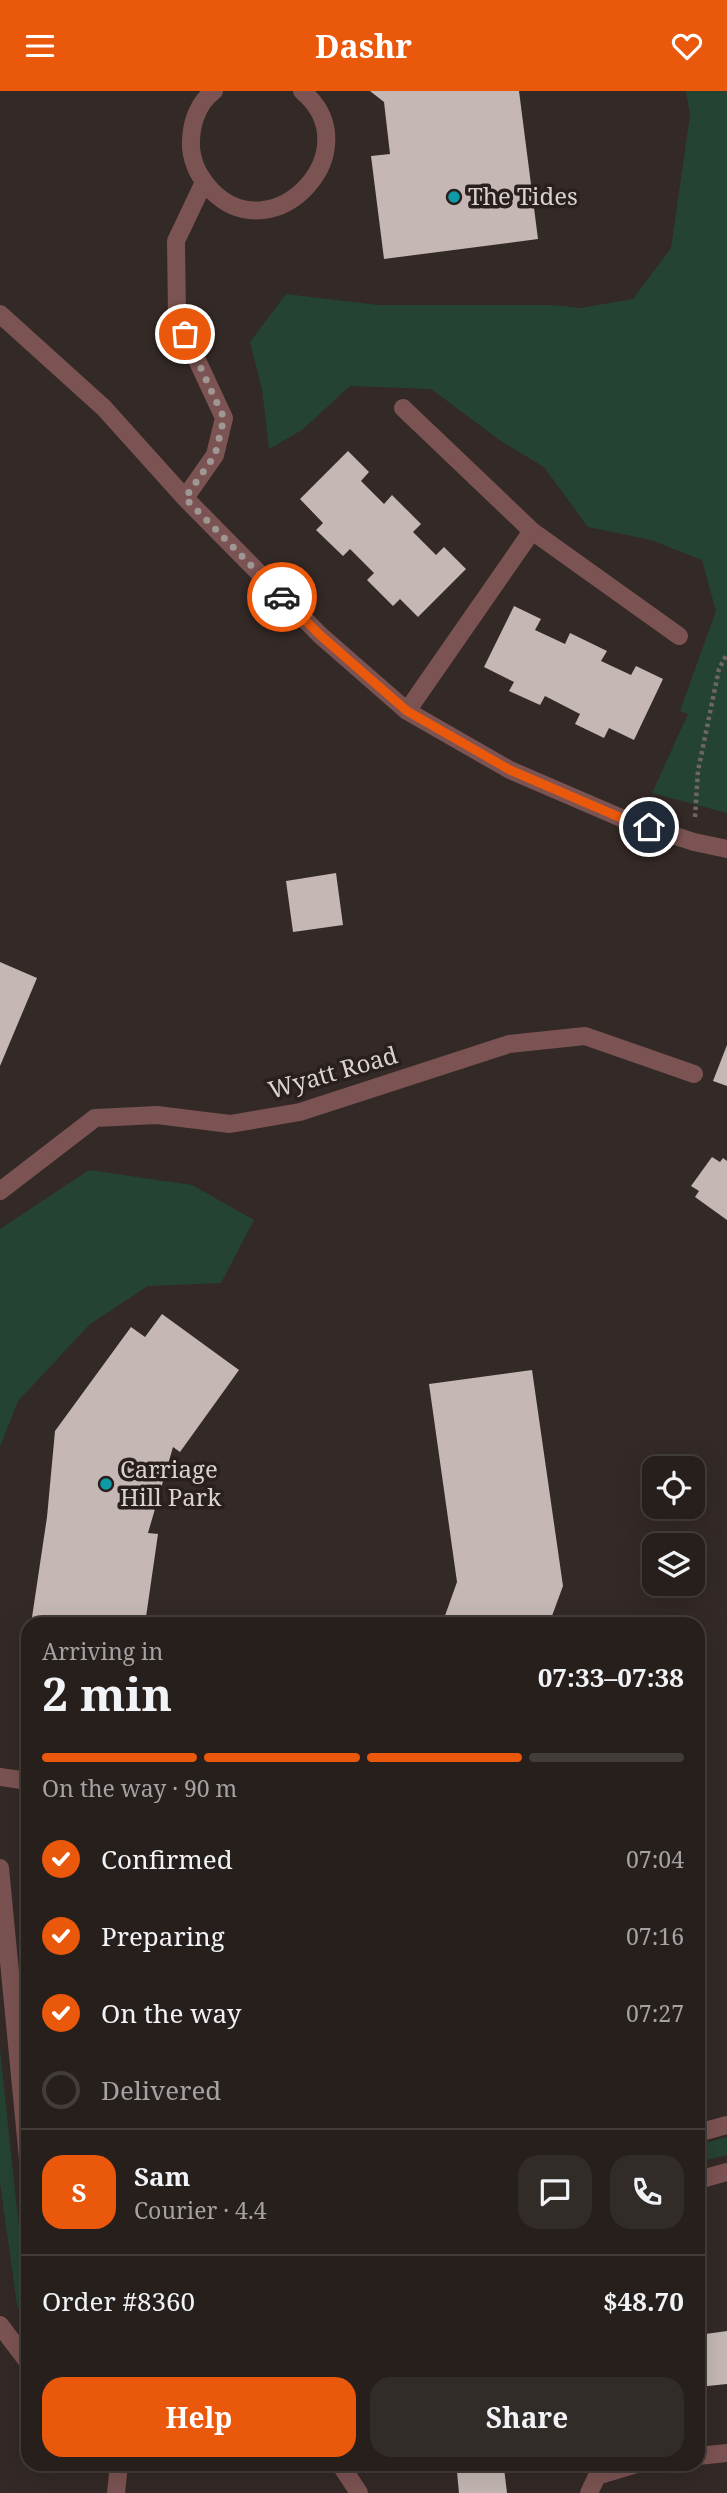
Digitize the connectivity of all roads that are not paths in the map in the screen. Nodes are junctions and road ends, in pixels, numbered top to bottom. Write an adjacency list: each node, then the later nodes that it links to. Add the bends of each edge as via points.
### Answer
1 (214, 91): 3 (street, via 196,113 190,135 192,157)
2 (302, 91): 3 (street, via 321,116 326,138 314,181 297,197 277,207 235,206)
3 (204, 182): 6 (street, via 176,241 177,317 224,418 215,455)
4 (0, 314): 6 (street, via 104,408)
5 (403, 408): 7 (street)
6 (185, 498): 9 (street, via 320,635)
7 (532, 531): 8 (street); 9 (street)
8 (679, 635)
9 (407, 711): 10 (street, via 510,770 626,820)
10 (727, 849)
11 (694, 1074): 12 (street, Wyatt Road, via 585,1036 509,1044 300,1112 230,1124 157,1115 95,1118)
12 (0, 1191)
13 (0, 1777): 14 (street)
14 (21, 1780)
15 (0, 1868): 16 (street)
16 (21, 2086)
17 (727, 2125): 18 (street)
18 (705, 2131)
19 (727, 2172): 20 (street)
20 (705, 2178)
21 (0, 2325): 22 (street)
22 (21, 2353)
23 (727, 2453): 24 (street)
24 (705, 2455)
25 (118, 2471): 28 (street)
26 (345, 2471): 29 (street)
27 (614, 2471): 30 (street, via 597,2476)
28 (116, 2493)
29 (359, 2493)
30 (589, 2493)

